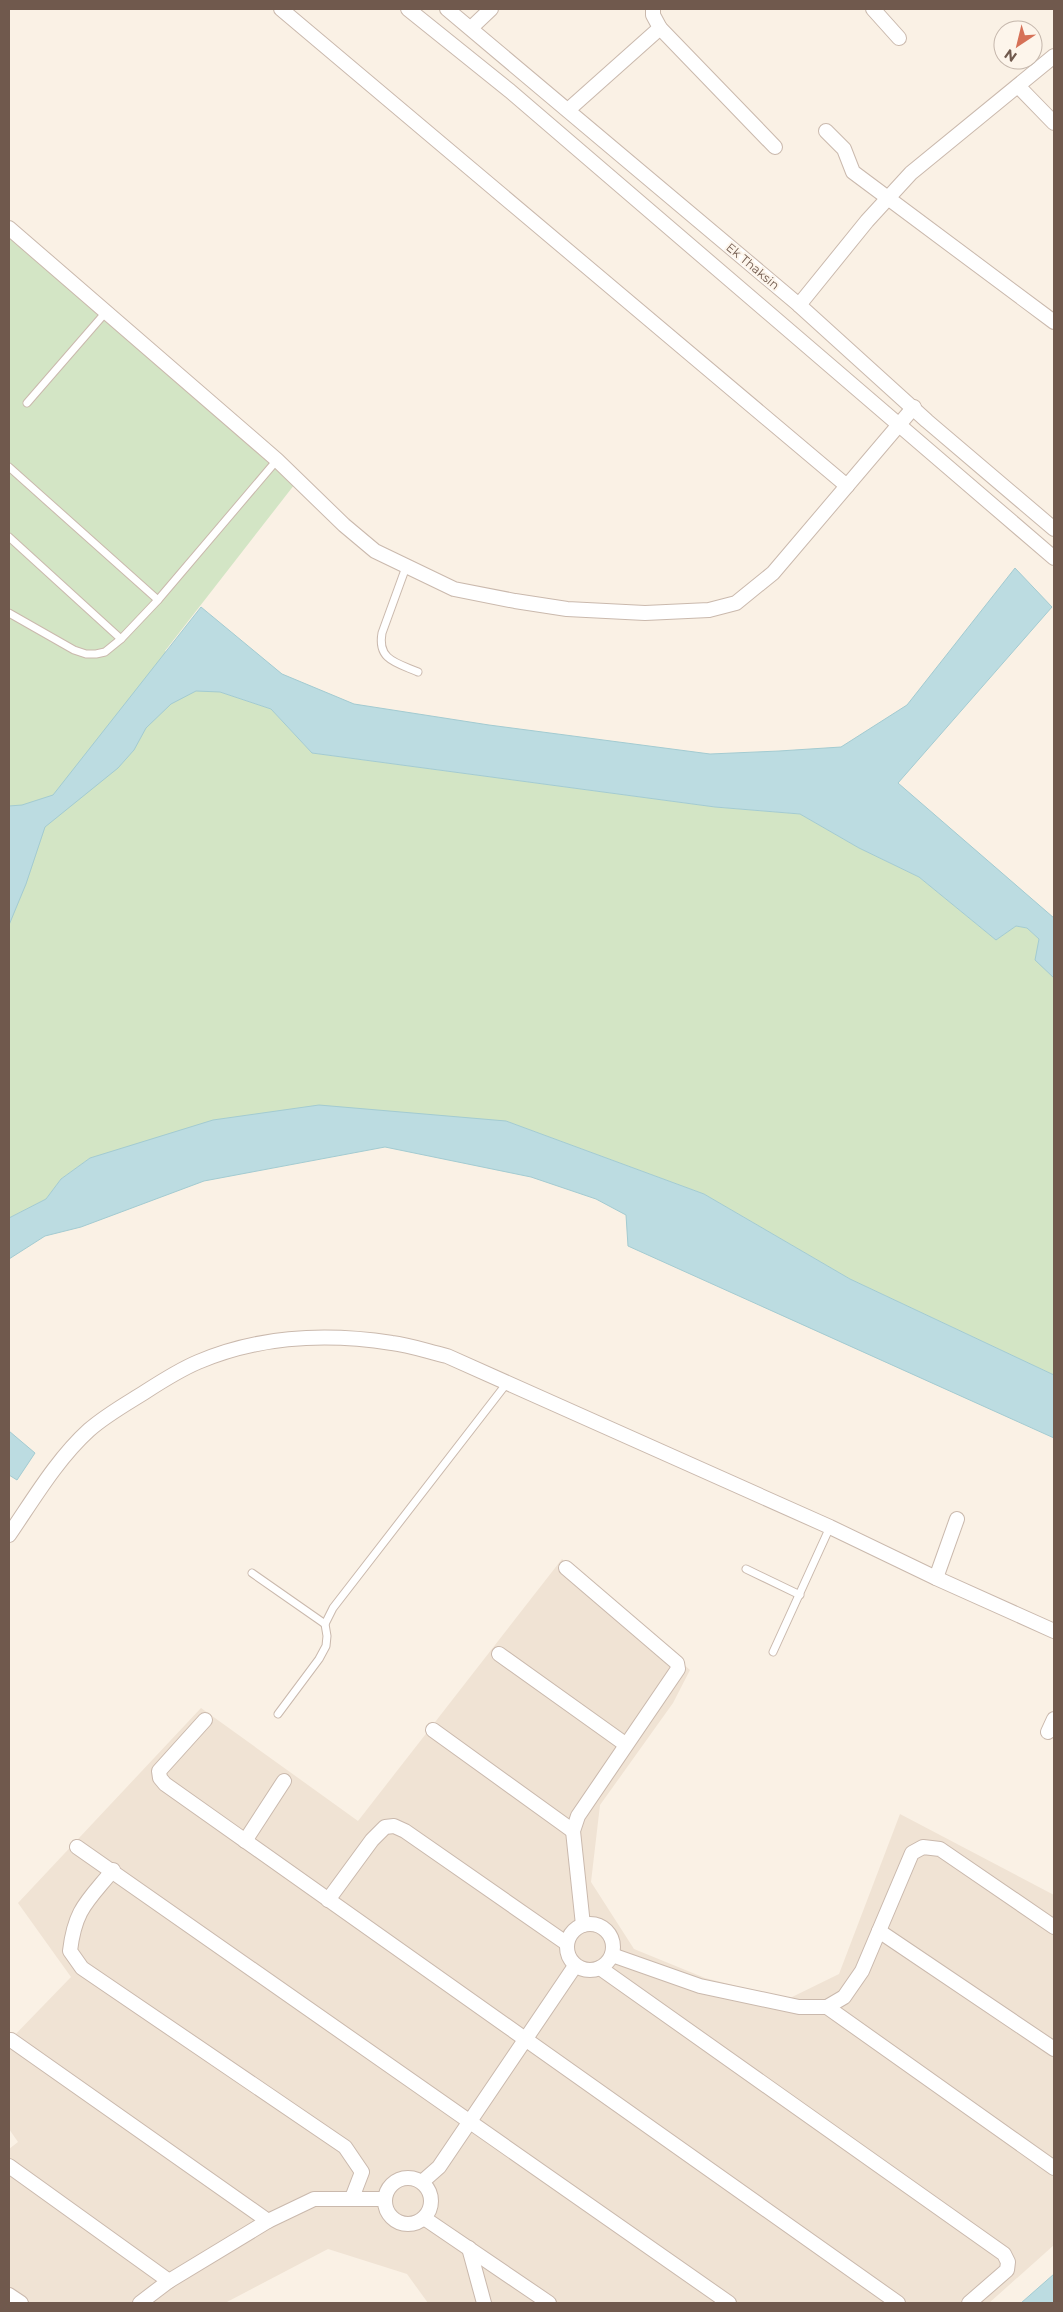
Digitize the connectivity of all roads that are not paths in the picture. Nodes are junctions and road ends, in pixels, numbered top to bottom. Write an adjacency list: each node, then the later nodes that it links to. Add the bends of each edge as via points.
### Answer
1 (281, 9): 26 (street)
2 (408, 9): 23 (street, via 510,91)
3 (447, 9): 7 (street, Ek Thaksin)
4 (492, 9): 7 (street)
5 (653, 9): 8 (street)
6 (873, 9): 9 (street)
7 (470, 28): 12 (street, Ek Thaksin)
8 (660, 28): 12 (street); 15 (street)
9 (899, 38)
10 (1054, 56): 11 (street)
11 (1018, 86): 13 (street); 16 (street, via 933,153)
12 (568, 110): 18 (street, Ek Thaksin)
13 (1054, 123)
14 (826, 130): 16 (street, via 844,149 853,172)
15 (776, 147)
16 (887, 199): 18 (street); 20 (street)
17 (9, 228): 19 (street)
18 (799, 305): 22 (street, Ek Thaksin)
19 (106, 312): 21 (lane); 24 (street)
20 (1054, 322)
21 (27, 403)
22 (914, 407): 23 (street); 27 (street, Ek Thaksin)
23 (899, 425): 26 (street); 29 (street)
24 (277, 460): 30 (street, via 375,551); 31 (lane)
25 (9, 467): 31 (lane)
26 (847, 486): 30 (street, via 760,586 736,603 709,610 645,613 566,609 454,588)
27 (1054, 529)
28 (9, 537): 33 (lane)
29 (1054, 558)
30 (406, 567): 34 (lane, via 380,644 384,654 393,661)
31 (158, 600): 33 (lane)
32 (9, 613): 33 (lane, via 86,654 106,652)
33 (121, 639)
34 (418, 672)
35 (507, 1383): 37 (street); 38 (street, via 447,1356 393,1343 345,1338 296,1338 227,1352 174,1374 88,1431 46,1480); 44 (lane, via 333,1608)
36 (957, 1519): 42 (street)
37 (830, 1527): 42 (street); 43 (lane)
38 (9, 1535)
39 (566, 1568): 53 (street, via 676,1663 675,1677)
40 (746, 1569): 43 (lane)
41 (252, 1573): 44 (lane)
42 (936, 1578): 45 (street)
43 (800, 1595): 46 (lane)
44 (325, 1624): 48 (lane, via 327,1636 319,1659)
45 (1054, 1631)
46 (773, 1652)
47 (499, 1654): 53 (street)
48 (278, 1714)
49 (1054, 1719): 52 (street)
50 (204, 1720): 56 (street, via 159,1771 160,1778)
51 (433, 1730): 55 (street)
52 (1048, 1732)
53 (626, 1744): 55 (street, via 578,1816)
54 (284, 1781): 56 (street)
55 (574, 1831): 60 (street)
56 (245, 1841): 59 (street)
57 (77, 1847): 58 (street)
58 (113, 1870): 71 (street); 75 (street, via 77,1915 70,1952 82,1968 345,2147 362,2172)
59 (328, 1900): 63 (street, via 372,1840 385,1827 394,1826); 69 (street)
60 (583, 1925): 63 (street, via 575,1929); 64 (street, via 600,1926 606,1931 611,1938)
61 (1054, 1927): 62 (street, via 940,1849 923,1847 912,1853)
62 (880, 1931): 67 (street, via 862,1971 844,1997); 70 (street)
63 (566, 1943): 65 (street, via 570,1960)
64 (612, 1955): 66 (street); 67 (street, via 700,1986 799,2007)
65 (576, 1966): 66 (street, via 583,1970); 69 (street)
66 (600, 1968): 88 (street, via 1004,2254 1007,2270)
67 (827, 2007): 73 (street)
68 (11, 2040): 78 (street)
69 (526, 2041): 71 (street); 87 (street)
70 (1054, 2049)
71 (470, 2122): 74 (street, via 439,2167); 86 (street)
72 (9, 2166): 80 (street)
73 (1054, 2168)
74 (422, 2182): 76 (street, via 399,2180 392,2184); 77 (street, via 431,2204)
75 (352, 2198): 76 (street); 78 (street, via 314,2199)
76 (385, 2199): 77 (street, via 389,2214 398,2222 412,2224)
77 (424, 2218): 79 (street)
78 (268, 2221): 80 (street)
79 (469, 2248): 84 (street); 85 (street)
80 (169, 2281): 83 (street)
81 (9, 2295): 82 (street)
82 (21, 2303)
83 (140, 2303)
84 (484, 2303)
85 (549, 2303)
86 (729, 2303)
87 (898, 2303)
88 (969, 2303)

